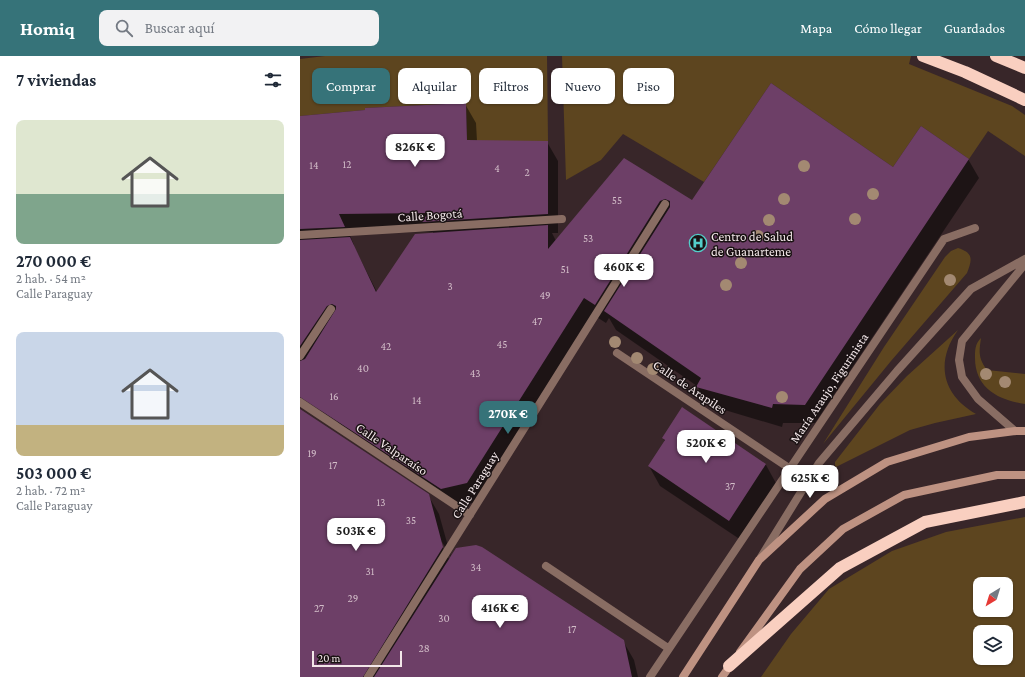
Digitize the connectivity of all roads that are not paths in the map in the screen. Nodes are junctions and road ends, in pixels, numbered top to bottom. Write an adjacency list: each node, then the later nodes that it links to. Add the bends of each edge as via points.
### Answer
1 (924, 56): 4 (highway, via 966,72)
2 (996, 56): 3 (highway)
3 (1025, 68)
4 (1025, 100)
5 (665, 204): 20 (street, Calle Paraguay)
6 (562, 219): 8 (street, Calle Bogotá)
7 (975, 228): 17 (street, María Araujo, Figurinista, via 944,239)
8 (300, 235)
9 (1025, 259): 21 (street, via 971,289 897,371 819,462)
10 (1025, 264): 15 (street, via 962,341 959,360 962,376 978,398)
11 (331, 308): 13 (street)
12 (617, 353): 17 (street, Calle de Arapiles)
13 (300, 356)
14 (300, 402): 20 (street, Calle Valparaíso)
15 (1015, 431): 16 (street); 21 (street, via 969,437 887,462 825,499)
16 (1025, 431)
17 (789, 468): 23 (street, María Araujo, Figurinista)
18 (1025, 475): 24 (street, via 997,475 904,495 843,529 800,569)
19 (1025, 502): 24 (highway, via 925,522 840,568)
20 (470, 515): 25 (street, Calle Paraguay)
21 (759, 560): 27 (street)
22 (546, 566): 23 (street)
23 (668, 648): 26 (street, María Araujo, Figurinista)
24 (729, 666): 28 (street)
25 (368, 677)
26 (650, 677)
27 (683, 677)
28 (722, 677)

